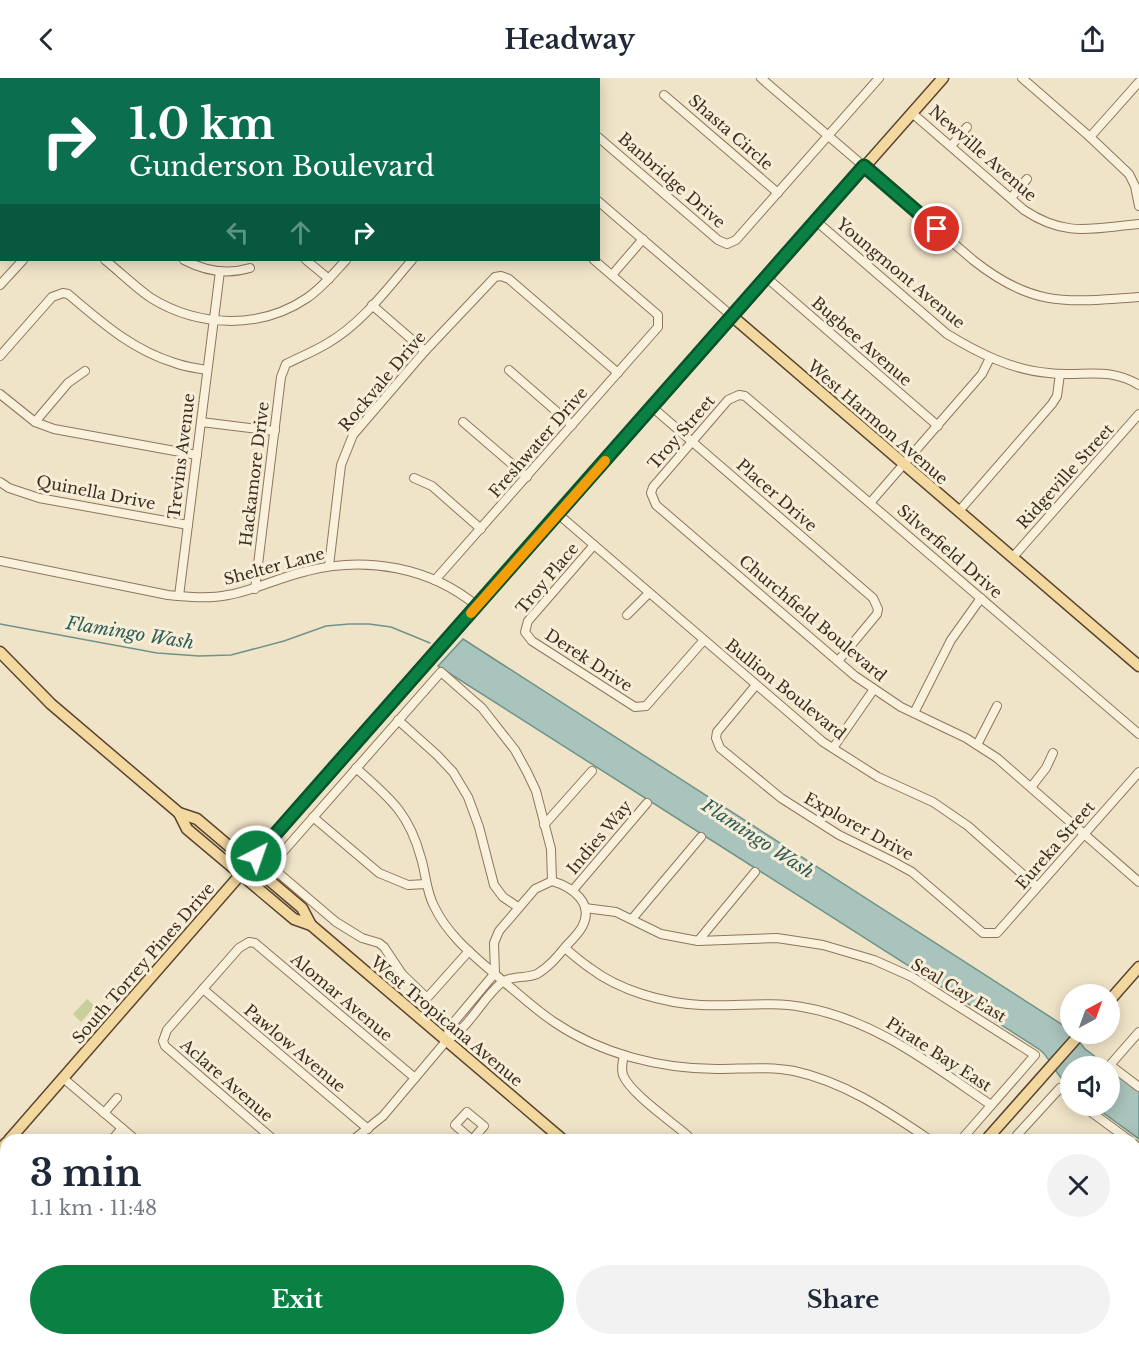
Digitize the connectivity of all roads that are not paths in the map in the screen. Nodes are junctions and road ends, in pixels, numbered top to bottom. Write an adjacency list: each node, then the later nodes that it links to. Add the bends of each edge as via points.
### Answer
1 (761, 78): 7 (street)
2 (779, 78): 7 (street)
3 (879, 78): 11 (street)
4 (943, 78): 9 (main road, South Torrey Pines Drive)
5 (1022, 78): 12 (street)
6 (1136, 81): 12 (street)
7 (771, 87): 11 (street)
8 (664, 95): 17 (street, Shasta Circle)
9 (912, 113): 14 (street, Newville Avenue); 15 (main road, South Torrey Pines Drive)
10 (967, 127): 14 (street)
11 (829, 136): 15 (street); 17 (street)
12 (1090, 137): 20 (street, via 1129,174)
13 (600, 139): 17 (street, Banbridge Drive, via 727,244 736,240)
14 (951, 146): 18 (street, Newville Avenue)
15 (864, 166): 21 (main road, South Torrey Pines Drive); 37 (street, via 1007,285 1046,299)
16 (1027, 179): 18 (street)
17 (778, 193)
18 (1011, 198): 22 (street, Newville Avenue, via 1042,222 1063,229)
19 (600, 203): 23 (street, West Harmon Avenue)
20 (1139, 206)
21 (816, 221): 34 (main road, South Torrey Pines Drive); 43 (street, Youngmont Avenue, via 947,334)
22 (1139, 224)
23 (643, 239): 33 (street); 39 (street, West Harmon Avenue)
24 (22, 261): 36 (street)
25 (106, 261): 40 (street, via 164,305 189,316)
26 (186, 261): 32 (street)
27 (307, 261): 35 (street)
28 (345, 261): 35 (street)
29 (411, 261): 38 (street)
30 (595, 261): 33 (street)
31 (250, 268): 32 (street)
32 (220, 271): 40 (street, Trevins Avenue)
33 (612, 275): 47 (street, Freshwater Drive, via 660,321)
34 (767, 278): 39 (main road, South Torrey Pines Drive); 58 (street, Bugbee Avenue)
35 (328, 279): 40 (street, via 308,297 270,315 243,321)
36 (0, 285)
37 (1139, 297)
38 (372, 305): 41 (street); 59 (street, Hackamore Drive, via 328,343 286,364)
39 (733, 316): 52 (main road, South Torrey Pines Drive); 62 (main road, West Harmon Avenue)
40 (213, 320): 44 (street, Trevins Avenue)
41 (425, 351): 47 (street, Rockvale Drive, via 490,280 501,276); 75 (street, Rockvale Drive, via 359,426 346,448 340,465)
42 (0, 356): 44 (street, via 52,297 63,293 121,338 177,364)
43 (990, 358): 48 (street, Youngmont Avenue); 58 (street, via 982,374)
44 (207, 370): 55 (street, Trevins Avenue)
45 (509, 370): 57 (street)
46 (85, 371): 54 (street, via 68,383)
47 (618, 373): 57 (street, Freshwater Drive)
48 (1060, 374): 49 (street, Youngmont Avenue, via 1108,373); 68 (street, via 1052,404)
49 (1139, 385)
50 (0, 394): 54 (street)
51 (739, 395): 60 (street, Troy Street, via 728,400); 67 (street, Silverfield Drive, via 752,400)
52 (652, 407): 60 (street, Placer Drive); 69 (main road, South Torrey Pines Drive)
53 (1137, 420): 73 (street, Ridgeville Street)
54 (35, 422): 61 (street, via 54,429)
55 (201, 422): 59 (street); 61 (street, Trevins Avenue)
56 (463, 422): 63 (street)
57 (572, 425): 63 (street, Freshwater Drive)
58 (938, 426): 62 (street)
59 (275, 431): 77 (street, Hackamore Drive)
60 (692, 442): 66 (street, Troy Street); 86 (street, Placer Drive, via 873,598 877,614)
61 (197, 455): 70 (street, Trevins Avenue)
62 (904, 464): 67 (street); 68 (main road, West Harmon Avenue)
63 (527, 477): 71 (street, Freshwater Drive)
64 (414, 478): 71 (street, via 432,486)
65 (0, 482): 70 (street, Quinella Drive, via 39,498)
66 (651, 493): 86 (street, Churchfield Boulevard, via 656,505)
67 (870, 503): 80 (street, Silverfield Drive)
68 (958, 511): 73 (main road, West Harmon Avenue)
69 (558, 514): 72 (street, Bullion Boulevard); 81 (main road, South Torrey Pines Drive)
70 (188, 525): 79 (street, Trevins Avenue)
71 (481, 529): 76 (street, Freshwater Drive)
72 (594, 545): 78 (street, Bullion Boulevard); 83 (street, Troy Place, via 528,621)
73 (1013, 557): 87 (main road, West Harmon Avenue)
74 (0, 561): 79 (street, Shelter Lane)
75 (329, 566): 76 (street, Shelter Lane, via 376,565 405,569); 77 (street, Shelter Lane)
76 (435, 580): 81 (street, Shelter Lane)
77 (255, 589): 79 (street, Shelter Lane, via 226,596)
78 (649, 593): 82 (street); 84 (street, Bullion Boulevard)
79 (179, 596)
80 (981, 598): 91 (street, via 951,640); 93 (street, Silverfield Drive)
81 (477, 606): 107 (main road, South Torrey Pines Drive)
82 (627, 615)
83 (525, 632): 84 (street, Derek Drive, via 532,641 640,708)
84 (704, 640): 88 (street, Bullion Boulevard)
85 (0, 652): 102 (main road, West Tropicana Avenue, via 51,704)
86 (838, 661): 89 (street, Churchfield Boulevard)
87 (1139, 666)
88 (756, 686): 95 (street, Bullion Boulevard); 119 (street, Explorer Drive, via 717,732 720,748 781,798 839,835 912,872 983,933)
89 (874, 689): 91 (street, Churchfield Boulevard); 95 (street)
90 (997, 706): 94 (street)
91 (914, 713): 94 (street, Churchfield Boulevard)
92 (398, 720): 97 (street); 104 (street, via 441,672 482,708 515,750 536,791); 115 (street, via 453,772 479,827 494,885)
93 (1139, 734)
94 (977, 745): 100 (street, Churchfield Boulevard)
95 (833, 748): 113 (street, Bullion Boulevard, via 878,777 933,802 968,826)
96 (1053, 753): 100 (street)
97 (356, 768): 103 (street); 112 (street, via 394,801 407,821 417,843)
98 (592, 771): 104 (street)
99 (1139, 772): 105 (street, Eureka Street)
100 (1032, 786): 105 (street, Churchfield Boulevard)
101 (647, 803): 114 (street, Indies Way)
102 (179, 813): 107 (main road, West Tropicana Avenue, via 196,819); 109 (main road, West Tropicana Avenue, via 187,829)
103 (314, 816): 112 (street, via 379,873 408,885); 122 (street, via 274,862 275,870 336,922 384,946 402,974 427,998)
104 (544, 825): 110 (street, via 551,849)
105 (1084, 833): 111 (street, Churchfield Boulevard); 113 (street, Eureka Street)
106 (701, 837): 117 (street)
107 (250, 864): 109 (main road, South Torrey Pines Drive); 118 (main road, West Tropicana Avenue, via 302,908)
108 (755, 872): 120 (street)
109 (240, 874): 118 (main road, West Tropicana Avenue, via 294,919); 131 (main road, South Torrey Pines Drive)
110 (552, 881): 114 (street); 115 (street, via 535,889)
111 (1139, 882)
112 (426, 884): 122 (street, via 443,922)
113 (1037, 887): 119 (street, Eureka Street)
114 (573, 890): 116 (street)
115 (518, 907): 124 (street, via 494,943)
116 (585, 908): 117 (street, Seal Cay East, via 616,912); 121 (street, via 581,929)
117 (632, 920): 120 (street, Seal Cay East, via 661,934)
118 (311, 925): 128 (main road, West Tropicana Avenue)
119 (992, 935)
120 (698, 941): 136 (street, Seal Cay East, via 777,938 823,945 874,960 912,977 1035,1054)
121 (565, 948): 124 (street, via 534,975); 136 (street, Pirate Bay East, via 591,970 617,984 673,1002 803,1007 867,1027 906,1047)
122 (469, 951): 124 (street)
123 (1139, 967): 126 (main road)
124 (499, 977): 128 (street, via 458,1034); 130 (street, via 555,1023)
125 (203, 989): 132 (street, Alomar Avenue, via 239,948 255,943); 140 (street, Pawlow Avenue); 144 (street, Aclare Avenue, via 167,1030 165,1046)
126 (1120, 989)
127 (1139, 1032): 133 (street, via 1110,1065)
128 (447, 1040): 132 (street); 146 (main road, West Tropicana Avenue)
129 (1071, 1044): 150 (main road)
130 (624, 1056): 147 (street, via 621,1066 630,1087); 148 (street, via 683,1067 762,1066 820,1077 852,1091)
131 (63, 1078): 137 (street); 141 (main road, South Torrey Pines Drive)
132 (415, 1078): 140 (street)
133 (1139, 1086)
134 (1060, 1088): 151 (street)
135 (117, 1098): 137 (street)
136 (991, 1106): 149 (street)
137 (104, 1113): 139 (street)
138 (1096, 1116): 152 (street)
139 (122, 1128): 142 (street); 143 (street)
140 (368, 1129): 145 (street)
141 (13, 1134)
142 (117, 1134)
143 (129, 1134)
144 (267, 1134)
145 (361, 1134)
146 (556, 1134)
147 (686, 1134)
148 (920, 1134)
149 (966, 1134)
150 (991, 1134)
151 (1018, 1134)
152 (1120, 1134)

